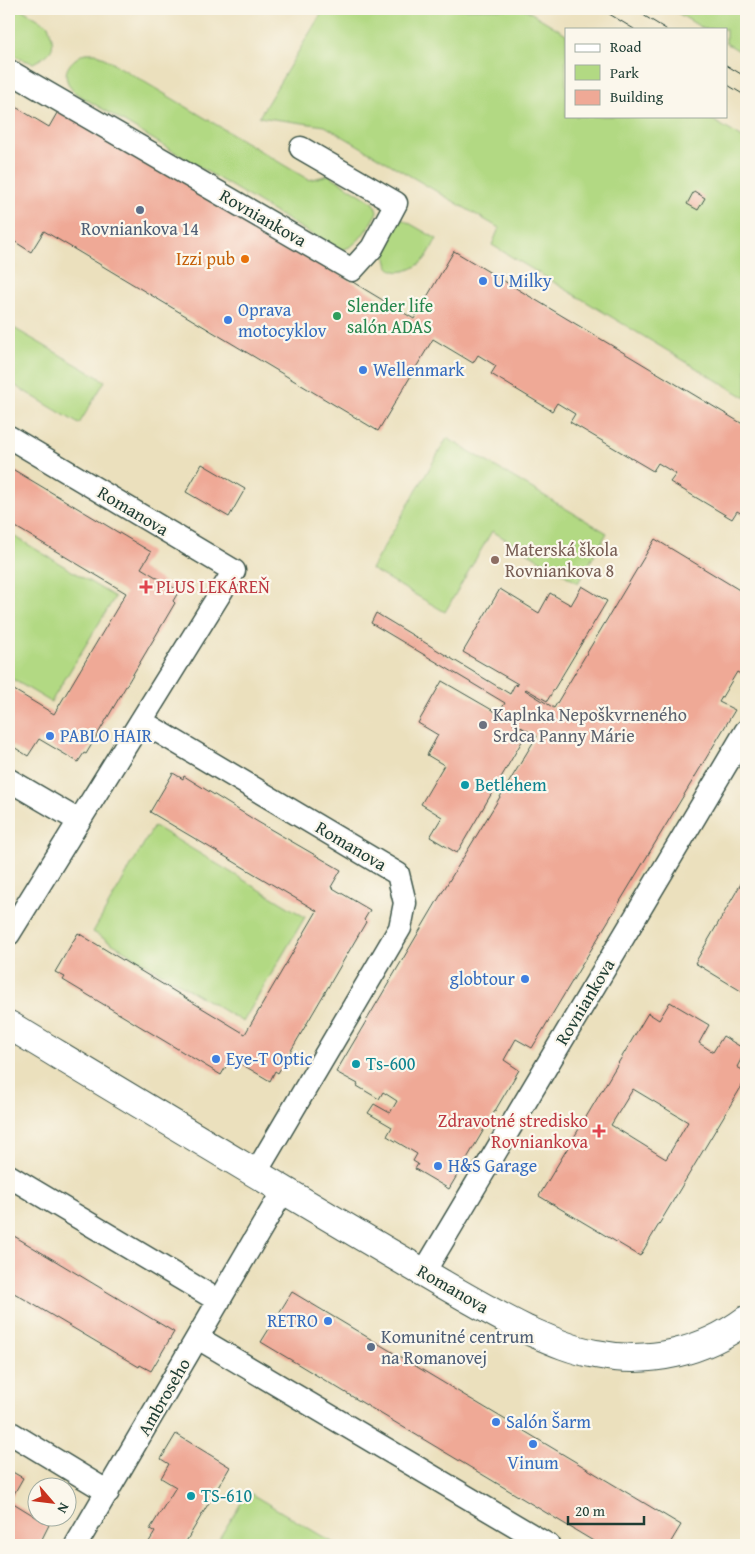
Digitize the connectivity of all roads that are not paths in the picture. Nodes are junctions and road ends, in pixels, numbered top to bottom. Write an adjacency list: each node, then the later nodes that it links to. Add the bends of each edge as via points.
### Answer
1 (9, 70): 2 (street, Rovniankova, via 352,270 372,248 396,204)
2 (301, 148)
3 (9, 437): 4 (street, Romanova, via 234,571)
4 (141, 721): 7 (street, Romanova); 10 (street, Romanova, via 398,874 405,903 400,928)
5 (746, 731): 13 (street, Rovniankova)
6 (9, 780): 7 (street)
7 (79, 822): 8 (street, Romanova)
8 (9, 934)
9 (9, 1025): 10 (street, Romanova)
10 (255, 1174): 12 (street, Romanova)
11 (9, 1176): 14 (street)
12 (283, 1191): 13 (street, Romanova); 14 (street)
13 (424, 1272): 15 (street, Romanova, via 520,1326 568,1347 596,1354 635,1358 670,1355 714,1340)
14 (219, 1301): 16 (street, Ambroseho)
15 (746, 1320)
16 (198, 1338): 18 (street, Ambroseho); 20 (street)
17 (9, 1432): 18 (street)
18 (108, 1492): 19 (street, Ambroseho)
19 (76, 1545)
20 (548, 1545)

